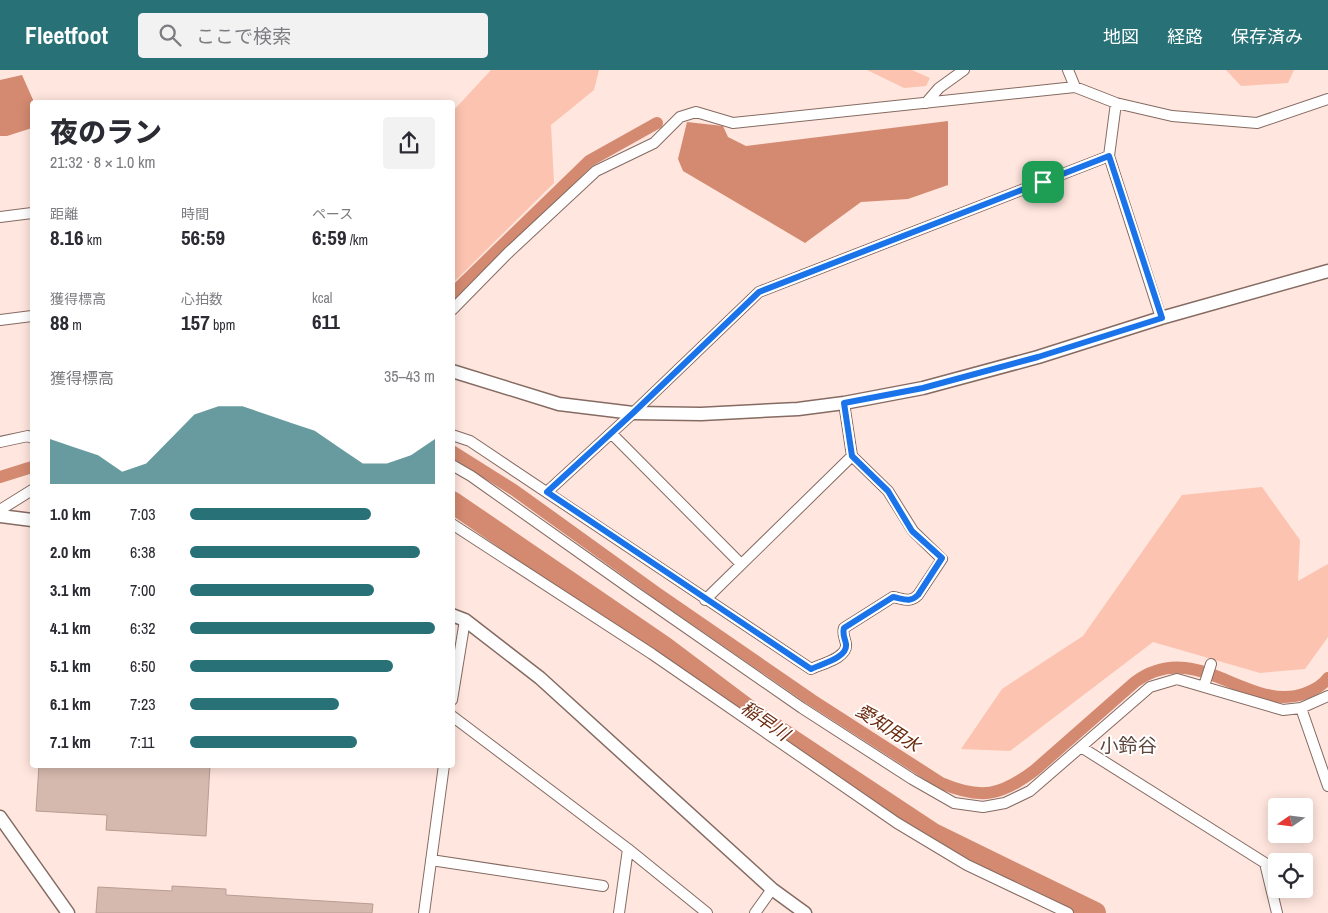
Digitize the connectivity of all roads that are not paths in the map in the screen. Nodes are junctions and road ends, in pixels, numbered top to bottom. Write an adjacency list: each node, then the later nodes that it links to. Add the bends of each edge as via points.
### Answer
1 (964, 70): 5 (street, via 939,88)
2 (1068, 70): 3 (street)
3 (1074, 87): 5 (street); 6 (street)
4 (1328, 99): 6 (street, via 1257,123 1172,116)
5 (926, 103): 11 (street, via 733,123 696,112 680,117 654,143 596,171)
6 (1116, 104): 7 (street)
7 (1109, 156): 13 (street); 17 (street, via 759,292)
8 (30, 212): 9 (street)
9 (0, 217)
10 (1328, 271): 13 (street)
11 (455, 307)
12 (30, 316): 14 (street)
13 (1162, 318): 16 (street, via 942,383)
14 (0, 320)
15 (455, 372): 17 (street, via 559,404)
16 (844, 403): 17 (street, via 701,414); 22 (street)
17 (633, 413): 18 (street)
18 (611, 433): 25 (street); 30 (street)
19 (455, 435): 25 (street, via 470,441)
20 (30, 437): 21 (street)
21 (0, 442)
22 (852, 456): 30 (street); 31 (street, via 888,491 912,531 942,558 913,600 893,597 844,628 846,651 811,669)
23 (455, 468): 40 (street, via 802,708 954,803 983,807 1005,803 1030,791)
24 (30, 491): 26 (street)
25 (547, 492): 31 (street)
26 (0, 510)
27 (0, 516): 28 (street)
28 (30, 520)
29 (455, 526): 54 (street, via 652,654 897,823 967,865)
30 (741, 564): 31 (street)
31 (705, 600)
32 (455, 616): 33 (street)
33 (464, 620): 35 (street); 47 (street, via 540,678)
34 (1212, 664): 36 (street)
35 (455, 680)
36 (1205, 684): 38 (street, via 1283,710); 40 (street, via 1177,679 1150,687)
37 (1328, 696): 38 (street)
38 (1301, 708): 42 (street)
39 (455, 718): 44 (street)
40 (1081, 747): 55 (street, via 1265,863)
41 (444, 768): 45 (street)
42 (1328, 786)
43 (0, 817): 48 (street)
44 (628, 849): 50 (street); 51 (street)
45 (431, 860): 46 (street); 49 (street)
46 (602, 886)
47 (772, 889): 52 (street); 53 (street)
48 (68, 913)
49 (424, 913)
50 (619, 913)
51 (707, 913)
52 (755, 913)
53 (806, 913)
54 (1068, 913)
55 (1277, 913)

